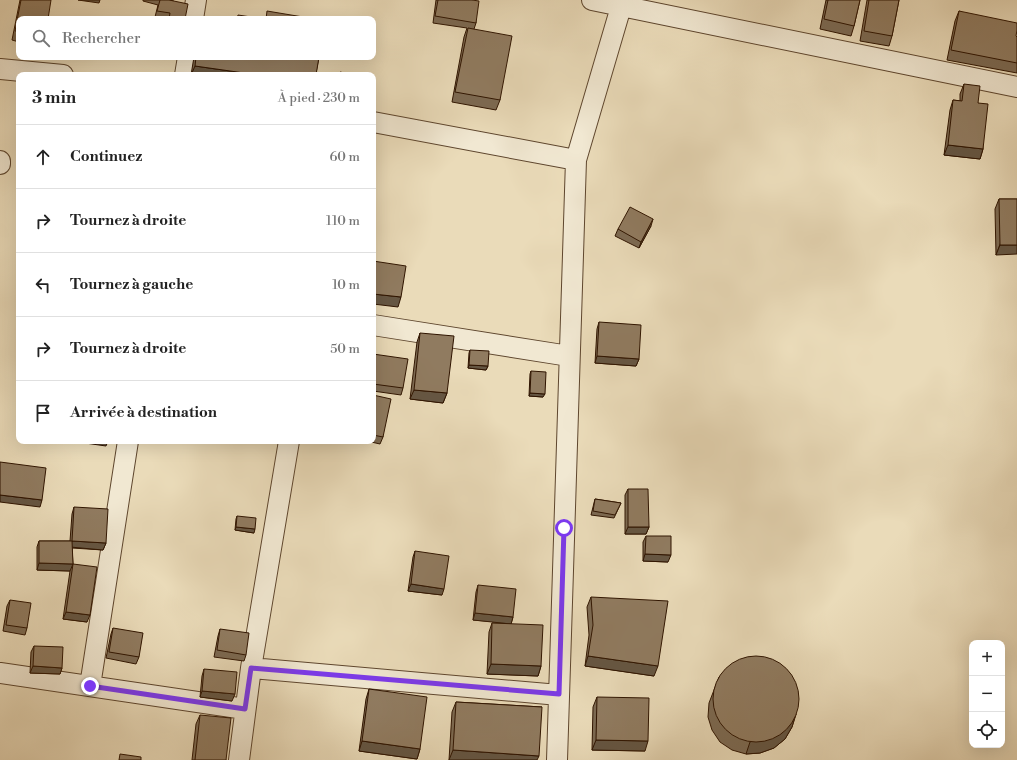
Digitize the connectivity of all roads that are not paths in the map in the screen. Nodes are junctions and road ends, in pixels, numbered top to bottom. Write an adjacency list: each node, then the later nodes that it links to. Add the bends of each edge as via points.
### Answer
1 (196, 0): 4 (street)
2 (592, 0): 3 (street)
3 (622, 3): 9 (street); 11 (street)
4 (193, 16)
5 (188, 60): 8 (street)
6 (0, 69): 7 (street)
7 (32, 72)
8 (186, 72)
9 (1017, 87)
10 (376, 123): 11 (street)
11 (576, 160): 15 (street)
12 (0, 161): 13 (street)
13 (0, 164)
14 (376, 325): 15 (street)
15 (570, 356): 21 (street)
16 (128, 444): 20 (street)
17 (288, 444): 18 (street)
18 (251, 668): 21 (street); 22 (street)
19 (0, 673): 20 (street)
20 (90, 686): 22 (street)
21 (559, 694): 24 (street)
22 (245, 709): 23 (street)
23 (239, 760)
24 (557, 760)

